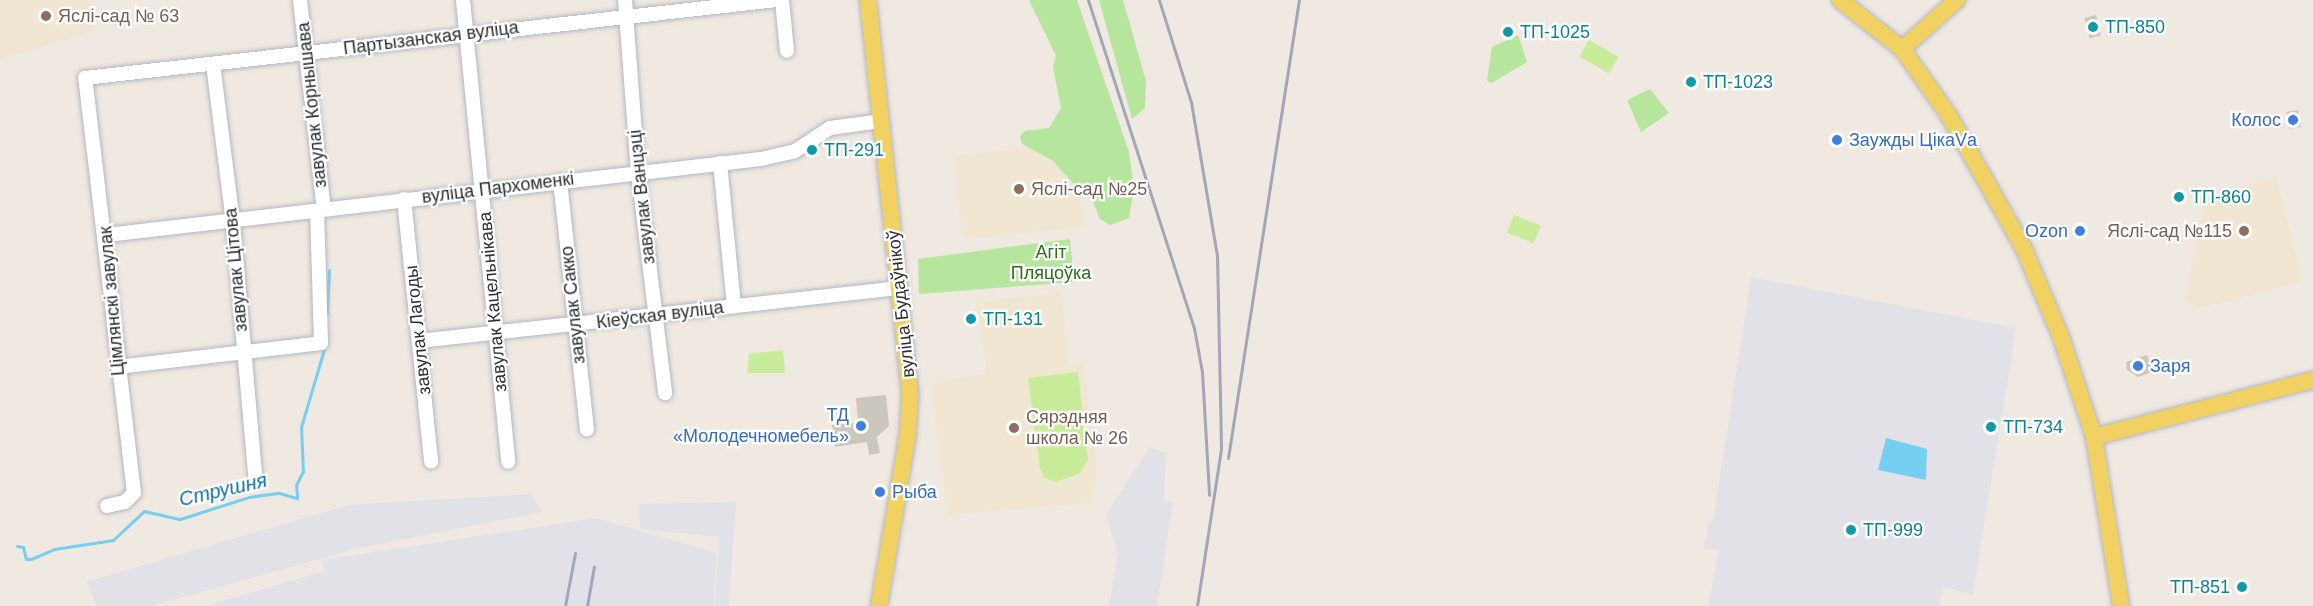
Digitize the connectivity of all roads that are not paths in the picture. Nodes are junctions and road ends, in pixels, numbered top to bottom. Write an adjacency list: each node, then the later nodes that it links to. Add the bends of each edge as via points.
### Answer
1 (300, 0): 13 (street, завулак Корнышава)
2 (464, 0): 10 (street, завулак Кацельнікава)
3 (625, 0): 9 (street, завулак Ванцэці)
4 (777, 0): 9 (street, Партызанская вуліца)
5 (782, 0): 12 (street)
6 (868, 0): 16 (main road, вуліца Будаўнікоў)
7 (1840, 0): 11 (main road)
8 (1957, 0): 11 (main road)
9 (627, 16): 10 (street, Партызанская вуліца); 18 (street, завулак Ванцэці)
10 (467, 32): 13 (street, Партызанская вуліца); 20 (street, завулак Кацельнікава)
11 (1902, 49): 36 (main road, via 1954,124 2024,249 2061,337)
12 (787, 51)
13 (307, 54): 14 (street, Партызанская вуліца); 22 (street, завулак Корнышава)
14 (213, 64): 15 (street, Партызанская вуліца); 23 (street, завулак Цітова)
15 (85, 78): 24 (street, Цімлянскі завулак)
16 (881, 121): 17 (street, вуліца Пархоменкі, via 830,128 795,151 777,156); 25 (main road, вуліца Будаўнікоў)
17 (720, 163): 18 (street, вуліца Пархоменкі); 26 (street)
18 (638, 172): 19 (street, вуліца Пархоменкі); 27 (street, завулак Ванцэці)
19 (560, 181): 20 (street, вуліца Пархоменкі); 28 (street, завулак Сакко)
20 (483, 191): 21 (street, вуліца Пархоменкі); 29 (street, завулак Кацельнікава)
21 (404, 199): 22 (street, вуліца Пархоменкі); 30 (street, завулак Лагоды)
22 (320, 211): 23 (street, вуліца Пархоменкі); 31 (street, завулак Корнышава, via 321,343)
23 (233, 222): 24 (street, вуліца Пархоменкі); 31 (street, завулак Цітова)
24 (107, 235): 32 (street, Цімлянскі завулак)
25 (900, 288): 26 (street, Кіеўская вуліца); 41 (main road, вуліца Будаўнікоў, via 909,426)
26 (734, 306): 27 (street, Кіеўская вуліца)
27 (654, 317): 28 (street, Кіеўская вуліца); 34 (street, завулак Ванцэці)
28 (575, 324): 29 (street, Кіеўская вуліца); 35 (street, завулак Сакко)
29 (496, 333): 30 (street, Кіеўская вуліца); 38 (street, завулак Кацельнікава)
30 (419, 341): 37 (street, завулак Лагоды)
31 (243, 354): 32 (street); 39 (street, завулак Цітова)
32 (118, 367): 40 (street, Цімлянскі завулак, via 134,493 126,502)
33 (2313, 380): 36 (main road)
34 (664, 393)
35 (587, 430)
36 (2094, 437): 42 (main road)
37 (431, 462)
38 (508, 462)
39 (255, 476)
40 (107, 506)
41 (879, 606)
42 (2121, 606)

